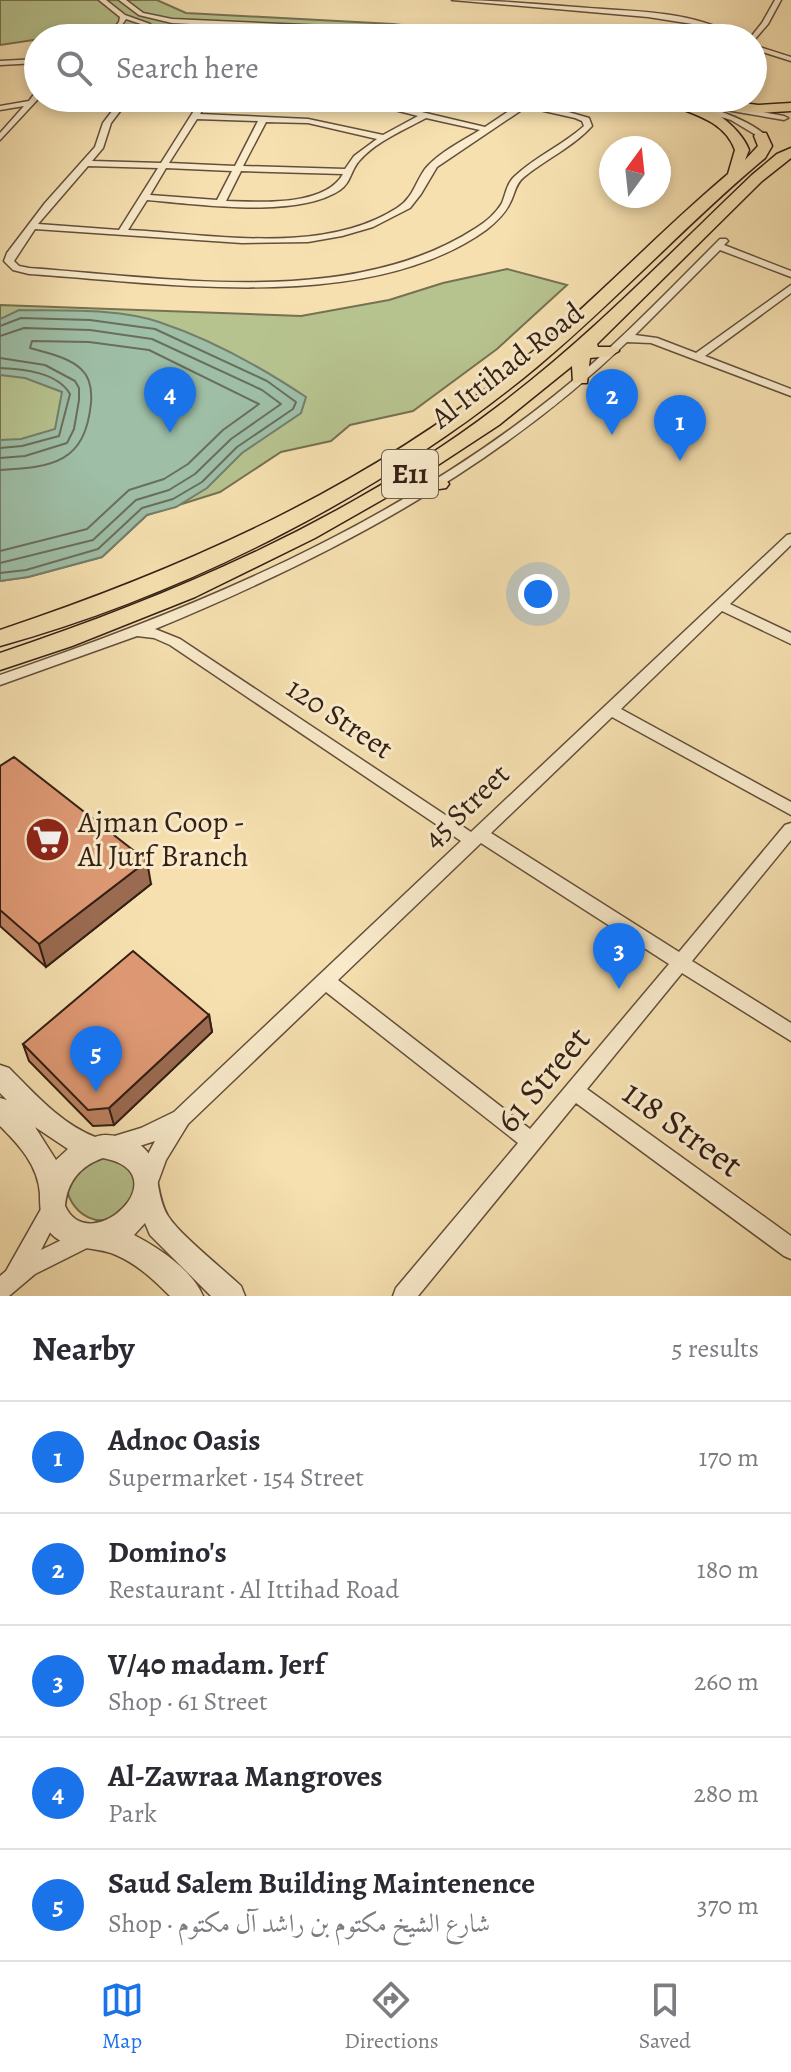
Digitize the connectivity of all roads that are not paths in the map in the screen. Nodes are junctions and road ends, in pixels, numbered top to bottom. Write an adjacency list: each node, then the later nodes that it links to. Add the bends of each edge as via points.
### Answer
1 (102, 0): 5 (street)
2 (122, 0): 8 (street, via 141,14 172,21)
3 (455, 0): 9 (street)
4 (778, 0): 10 (street)
5 (123, 16): 6 (street); 7 (street)
6 (119, 24)
7 (148, 24)
8 (238, 24)
9 (703, 24)
10 (765, 24)
11 (767, 51): 12 (street)
12 (791, 59)
13 (24, 62): 14 (street)
14 (0, 63)
15 (24, 104): 16 (street)
16 (0, 109): 26 (street)
17 (24, 111): 26 (street)
18 (767, 111): 29 (highway)
19 (115, 112): 37 (street)
20 (196, 112): 28 (street)
21 (412, 112): 27 (street)
22 (514, 112): 31 (street)
23 (561, 112): 46 (street, via 586,120 588,126 518,178 503,208 484,226 451,247 404,265 322,281 269,284 29,271)
24 (699, 112): 41 (highway, via 738,137 742,150 734,170)
25 (720, 112): 32 (street)
26 (20, 115): 33 (street)
27 (425, 115): 31 (street); 34 (street)
28 (193, 116): 30 (street); 38 (street)
29 (789, 116): 32 (highway, via 766,122 758,129)
30 (263, 119): 34 (street, via 320,123); 39 (street)
31 (489, 130): 45 (street, via 432,167 419,194 403,209 357,228 276,239)
32 (760, 134): 35 (highway); 41 (highway, Al Ittihad Road / E11, via 765,150)
33 (0, 138)
34 (386, 138): 40 (street, via 360,155)
35 (791, 150): 41 (highway, Al Ittihad Road / E11)
36 (791, 161): 41 (highway, via 769,177)
37 (86, 163): 38 (street); 44 (street)
38 (162, 166): 39 (street); 42 (street)
39 (238, 167): 40 (street); 43 (street)
40 (349, 172): 43 (street, via 336,189 306,200)
41 (744, 178): 51 (highway, Al Ittihad Road / E11); 62 (highway, Al Ittihad Road / E11, via 532,362 382,472 217,557)
42 (143, 197): 43 (street); 45 (street)
43 (221, 201)
44 (32, 226): 45 (street); 46 (street)
45 (122, 232)
46 (5, 265)
47 (791, 274): 49 (street, via 717,247)
48 (791, 288): 53 (street)
49 (637, 325): 50 (street); 52 (street)
50 (653, 340): 52 (street, via 636,338); 53 (street)
51 (585, 345): 52 (highway, via 593,353); 54 (highway); 57 (highway, Al Ittihad Road / E11, via 482,428)
52 (616, 346): 54 (street)
53 (697, 357): 55 (street)
54 (580, 379): 56 (street)
55 (789, 390)
56 (439, 484): 57 (highway); 60 (street, via 320,549)
57 (374, 497): 65 (highway, Al Ittihad Road / E11, via 236,571)
58 (791, 538): 59 (street, 45 Street)
59 (721, 605): 63 (street); 67 (street, 45 Street)
60 (177, 615): 61 (street); 64 (street, via 171,629)
61 (135, 632): 64 (street, 120 Street); 66 (street)
62 (0, 638)
63 (791, 639)
64 (175, 642): 70 (street, 120 Street)
65 (0, 662)
66 (0, 680)
67 (611, 710): 68 (street); 70 (street, 45 Street)
68 (791, 809)
69 (791, 829): 71 (street, 61 Street)
70 (476, 838): 71 (street, 120 Street); 72 (street, 45 Street)
71 (681, 962): 73 (street, 120 Street); 75 (street, 61 Street)
72 (326, 981): 77 (street, 45 Street); 78 (street)
73 (791, 1033)
74 (0, 1076): 79 (street, via 63,1136)
75 (574, 1091): 78 (street, 61 Street); 83 (street, 118 Street)
76 (0, 1109): 81 (street, via 43,1156)
77 (181, 1118): 79 (street, 45 Street, via 145,1136); 80 (street, 45 Street, via 157,1156)
78 (532, 1142): 87 (street, 61 Street)
79 (103, 1147): 80 (street, via 134,1155); 81 (street, via 62,1169)
80 (147, 1189): 82 (street, via 143,1205 126,1225); 86 (street, via 159,1226)
81 (52, 1200): 82 (street, via 65,1228); 84 (street)
82 (95, 1237): 84 (street, via 48,1256); 85 (street, via 129,1246 154,1261)
83 (791, 1249)
84 (5, 1286)
85 (189, 1296)
86 (231, 1296)
87 (404, 1296)

